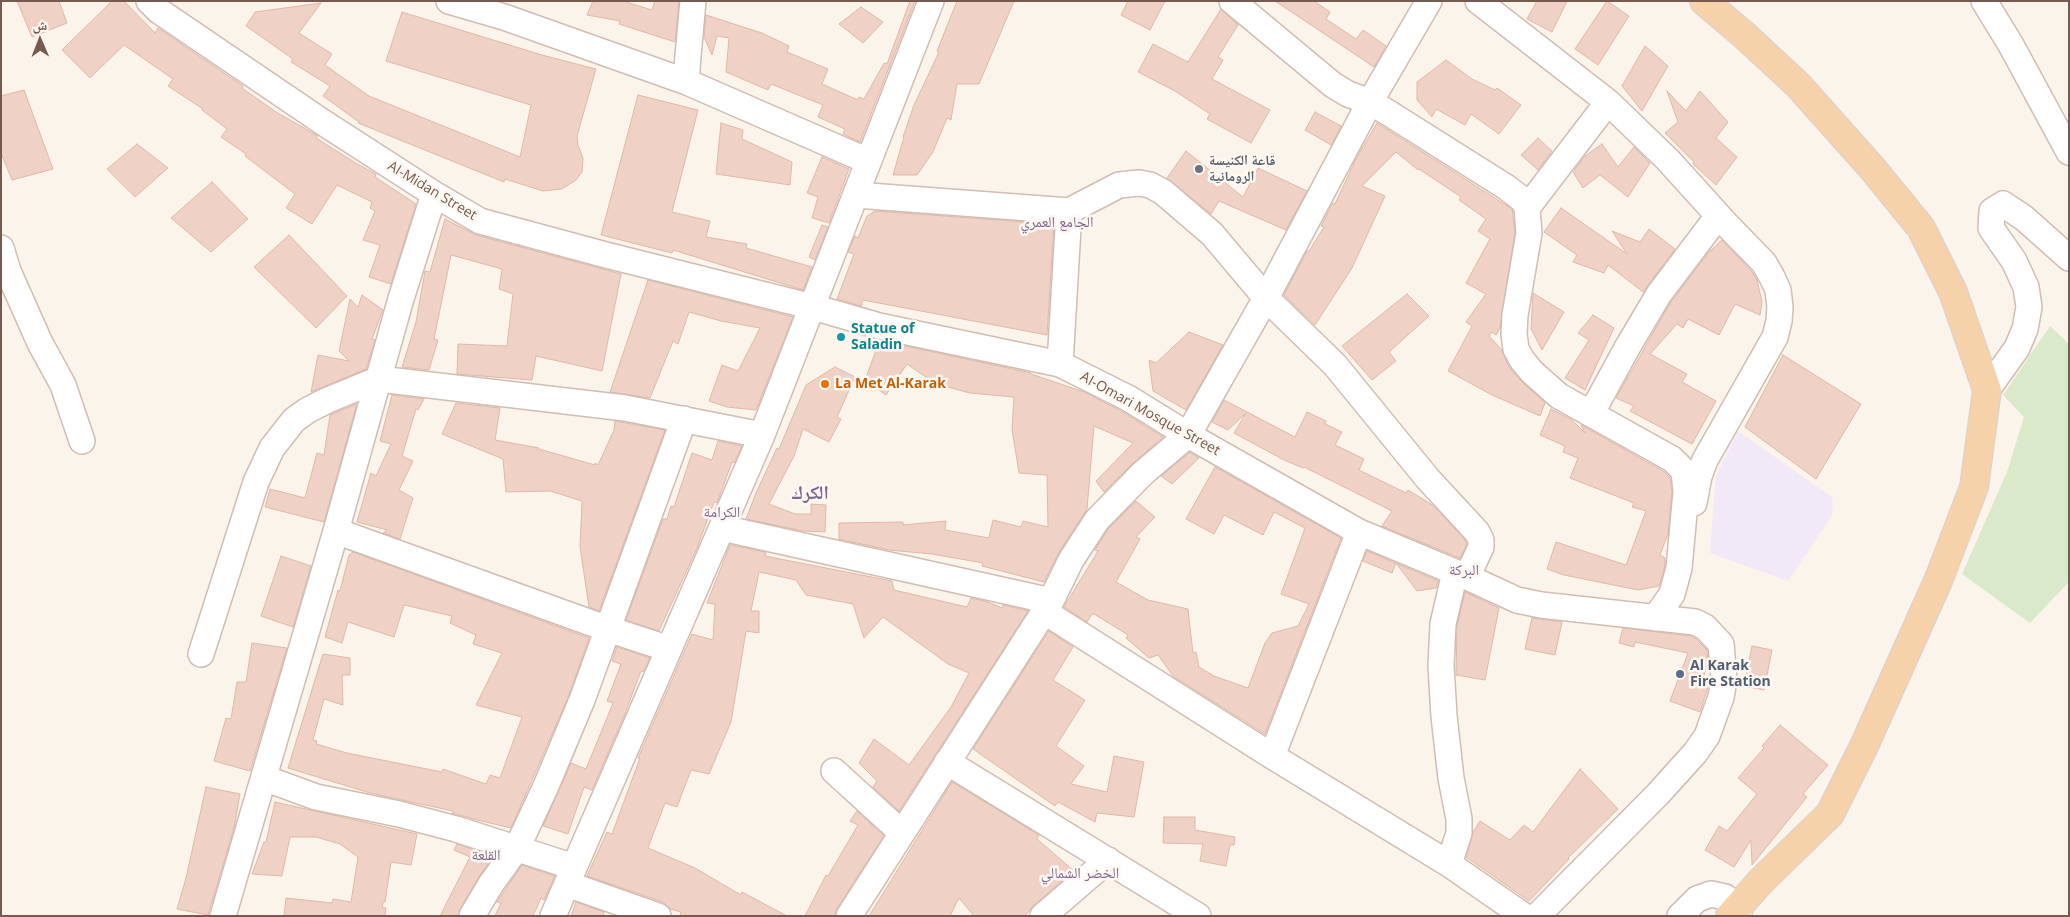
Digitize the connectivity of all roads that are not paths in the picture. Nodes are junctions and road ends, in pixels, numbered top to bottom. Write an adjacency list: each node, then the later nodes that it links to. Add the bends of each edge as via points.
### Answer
1 (149, 1): 15 (street, AI-Midan Street, via 166,17)
2 (450, 1): 10 (street)
3 (693, 1): 10 (street)
4 (931, 1): 14 (street)
5 (1232, 1): 11 (street, via 1333,85)
6 (1429, 1): 11 (street)
7 (1478, 1): 12 (street)
8 (1704, 1): 26 (main road, via 1798,86 1921,228 1953,292)
9 (1984, 1): 13 (street)
10 (687, 82): 14 (street)
11 (1370, 102): 17 (street, via 1506,186 1523,200); 22 (street)
12 (1608, 102): 17 (street); 19 (street, via 1668,160)
13 (2069, 152)
14 (868, 161): 16 (street)
15 (434, 194): 23 (street, AI-Midan Street, via 480,221 520,233); 25 (street)
16 (856, 195): 18 (street); 23 (street)
17 (1527, 208): 27 (street, via 1526,256 1514,315 1516,349 1532,372 1559,396)
18 (1068, 211): 22 (street, via 1119,185 1150,185 1163,192 1212,234); 24 (street)
19 (1718, 216): 27 (street, via 1659,294); 32 (street, via 1764,263 1778,290 1779,321 1775,336 1705,460)
20 (1, 248): 31 (street, via 40,343 63,385)
21 (2069, 258): 26 (street, via 2003,204 1992,210 1991,228 2014,261 2026,287 2028,307 2025,329 2017,348)
22 (1266, 298): 30 (street); 36 (street, via 1335,365 1428,479 1477,532 1481,546)
23 (813, 307): 24 (street, AI-Omari Mosque Street, via 879,326); 29 (street)
24 (1060, 364): 30 (street, AI-Omari Mosque Street, via 1128,398)
25 (379, 379): 28 (street, via 624,408); 34 (street); 42 (street, via 308,410 294,420 272,448 256,482)
26 (1987, 390): 52 (main road, via 1974,487 1938,581 1864,746 1830,814 1784,860 1767,893)
27 (1591, 414): 32 (street, via 1672,459)
28 (684, 419): 29 (street); 40 (street)
29 (762, 435): 33 (street)
30 (1188, 435): 35 (street, AI-Omari Mosque Street); 37 (street, via 1143,473 1096,520)
31 (82, 441)
32 (1691, 474): 38 (street, via 1672,594); 39 (street, via 1694,506 1686,588)
33 (722, 528): 37 (street); 41 (street)
34 (336, 531): 40 (street); 46 (street)
35 (1359, 532): 36 (street, AI-Omari Mosque Street); 43 (street)
36 (1461, 574): 38 (street, AI-Omari Mosque Street, via 1498,593 1525,602); 50 (street, via 1443,624 1446,743 1459,818 1459,833)
37 (1048, 606): 43 (street); 44 (street)
38 (1655, 618): 39 (street, AI-Omari Mosque Street)
39 (1696, 622): 61 (street, via 1721,644 1723,658 1721,697 1707,736 1658,794)
40 (608, 629): 41 (street); 48 (street, via 582,700)
41 (669, 649): 51 (street)
42 (201, 654)
43 (1272, 756): 50 (street)
44 (947, 762): 47 (street); 49 (street)
45 (834, 771): 47 (street)
46 (264, 778): 48 (street, via 316,797 409,816); 53 (street)
47 (901, 832): 57 (street)
48 (517, 848): 51 (street); 54 (street)
49 (1108, 860): 58 (street); 59 (street)
50 (1449, 864): 60 (street)
51 (570, 876): 55 (street); 56 (street)
52 (1735, 914): 62 (street, via 1731,902 1711,894 1697,899); 63 (street, via 1708,908)
53 (223, 916)
54 (472, 916)
55 (552, 916)
56 (658, 916)
57 (849, 916)
58 (1043, 916)
59 (1198, 916)
60 (1524, 916)
61 (1537, 916)
62 (1680, 916)
63 (1695, 916)

